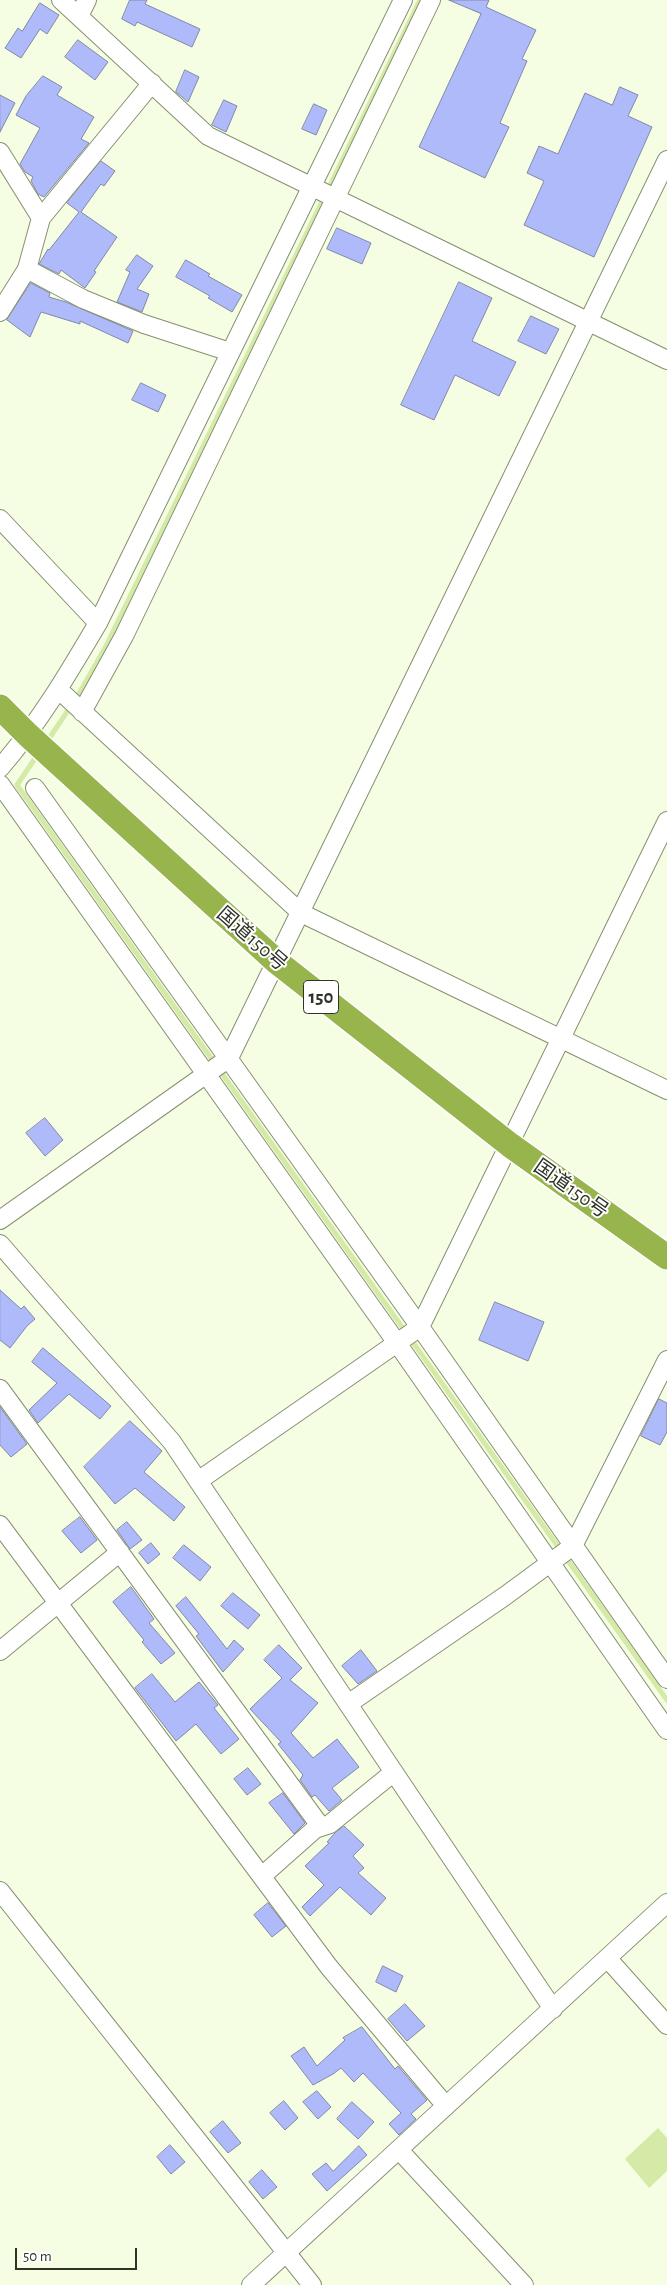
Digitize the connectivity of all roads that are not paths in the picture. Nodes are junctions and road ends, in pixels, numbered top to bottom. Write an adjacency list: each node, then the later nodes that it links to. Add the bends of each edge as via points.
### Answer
1 (62, 0): 5 (street)
2 (87, 0): 5 (street)
3 (403, 0): 9 (street)
4 (431, 0): 9 (street)
5 (79, 16): 6 (street)
6 (152, 83): 9 (street, via 208,136); 10 (street)
7 (0, 152): 10 (street)
8 (667, 160): 13 (street)
9 (325, 192): 13 (street); 14 (street); 20 (street, via 124,636)
10 (41, 218): 11 (street)
11 (27, 269): 12 (street); 14 (street, via 83,299 144,324)
12 (0, 312)
13 (587, 322): 15 (street); 28 (street)
14 (230, 352): 17 (street)
15 (667, 360)
16 (0, 519): 17 (street)
17 (98, 623): 18 (street)
18 (59, 690): 20 (street); 21 (street)
19 (0, 707): 21 (highway, 国道150号 / 150)
20 (82, 712): 28 (street)
21 (28, 735): 22 (street); 29 (highway, 国道150号 / 150)
22 (0, 768)
23 (0, 784): 27 (street)
24 (35, 788): 26 (street)
25 (667, 821): 30 (street)
26 (74, 842): 27 (street); 31 (street)
27 (52, 857): 32 (street)
28 (301, 914): 29 (street); 30 (street)
29 (277, 962): 31 (street); 34 (highway, 国道150号 / 150)
30 (562, 1039): 33 (street); 34 (street)
31 (230, 1058): 32 (street); 38 (street)
32 (206, 1075): 35 (street); 39 (street)
33 (667, 1090)
34 (510, 1145): 37 (highway, 国道150号 / 150); 38 (street)
35 (0, 1220)
36 (0, 1244): 42 (street, via 157,1423)
37 (667, 1258)
38 (420, 1327): 39 (street); 44 (street)
39 (397, 1343): 42 (street); 46 (street)
40 (667, 1360): 44 (street)
41 (0, 1389): 45 (street)
42 (198, 1481): 50 (street)
43 (0, 1525): 47 (street)
44 (573, 1546): 46 (street); 49 (street)
45 (120, 1552): 47 (street); 53 (street)
46 (550, 1562): 50 (street); 51 (street)
47 (59, 1604): 48 (street); 54 (street)
48 (0, 1650)
49 (667, 1680)
50 (348, 1704): 52 (street)
51 (667, 1730)
52 (394, 1772): 53 (street, via 330,1824); 58 (street)
53 (321, 1827): 54 (street)
54 (262, 1876): 60 (street, via 329,1967)
55 (0, 1891): 62 (street)
56 (667, 1903): 57 (street)
57 (608, 1959): 58 (street); 59 (street)
58 (553, 2009): 60 (street)
59 (667, 2024)
60 (446, 2106): 61 (street)
61 (399, 2150): 62 (street); 65 (street)
62 (286, 2254): 63 (street); 64 (street)
63 (251, 2285)
64 (312, 2285)
65 (524, 2285)

